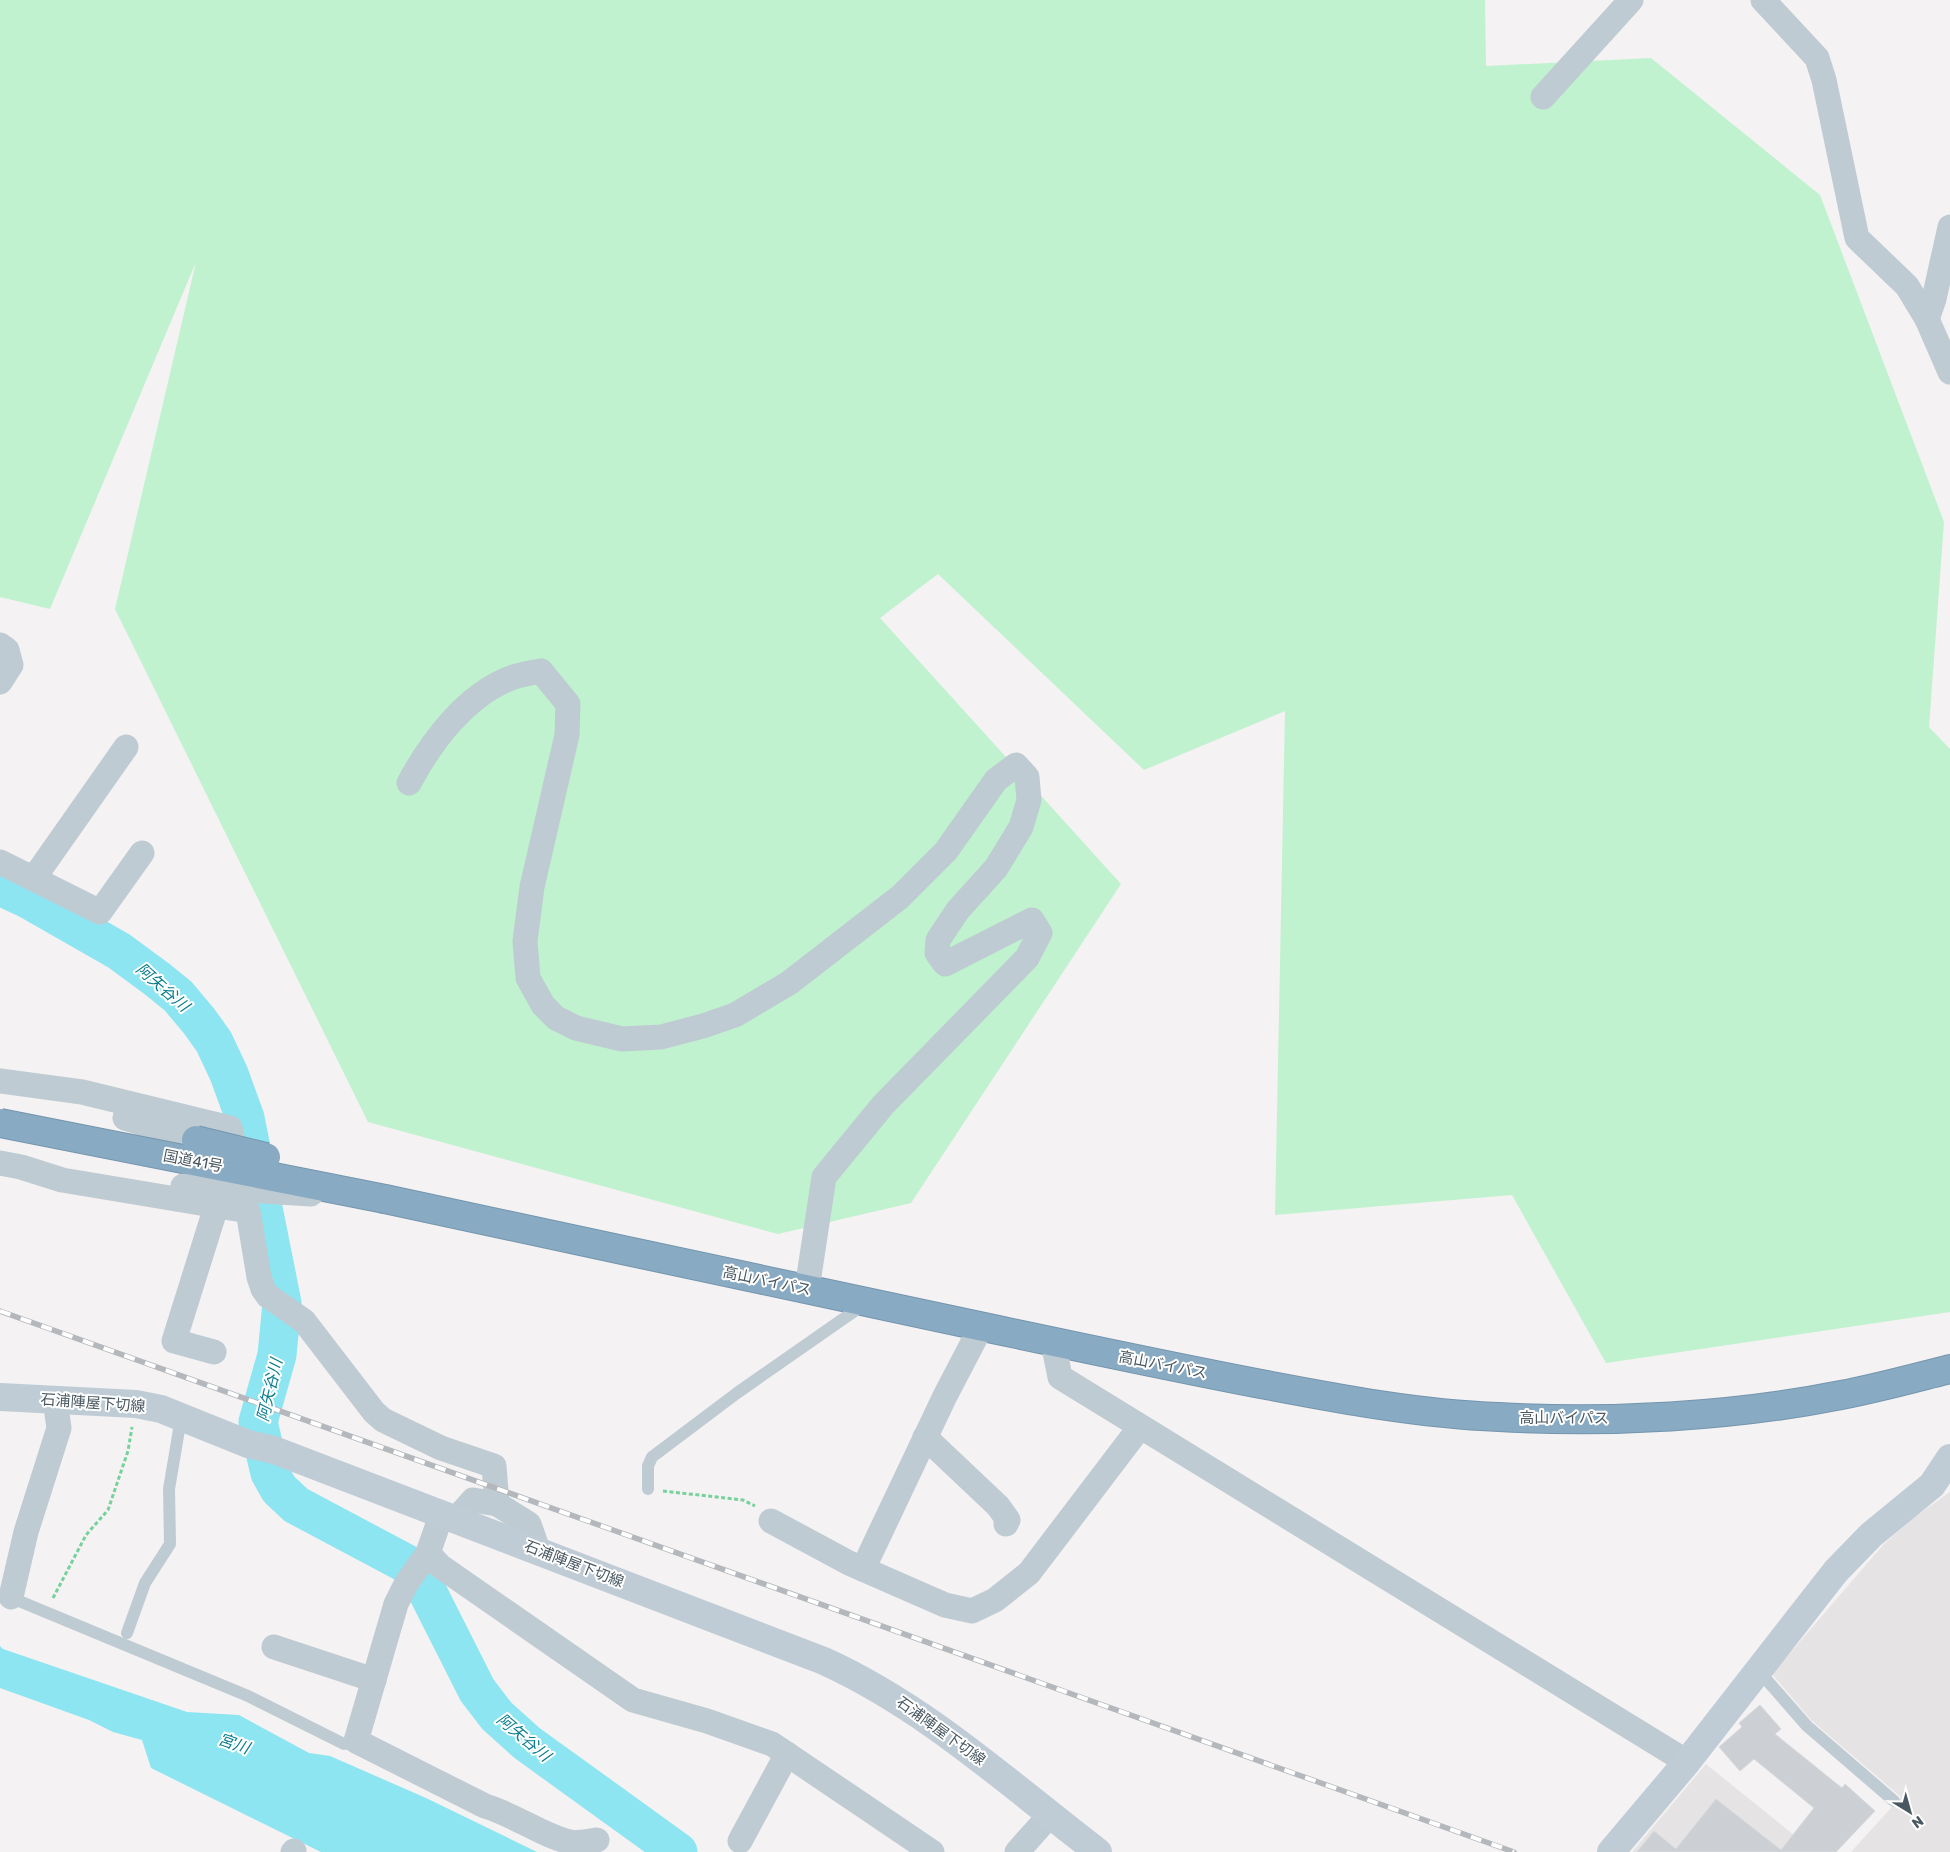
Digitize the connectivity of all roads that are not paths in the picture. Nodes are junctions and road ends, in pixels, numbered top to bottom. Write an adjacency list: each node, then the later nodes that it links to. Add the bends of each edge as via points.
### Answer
1 (1631, 0): 3 (street)
2 (1762, 0): 5 (street, via 1806,45 1820,65 1857,238 1907,286)
3 (1543, 97)
4 (1950, 227): 5 (street)
5 (1927, 319): 6 (street)
6 (1950, 372)
7 (0, 645): 8 (street, via 7,650 11,665)
8 (0, 682)
9 (126, 747): 13 (street)
10 (409, 783): 21 (street, via 423,758 456,715 498,684 541,671 568,704 567,735 532,887 525,941 528,978 543,1005 556,1018 576,1028 622,1039 661,1037 703,1026 735,1015 789,983 900,897 946,850 1006,770 1016,765 1026,777 1029,800 1021,826 996,868 958,910 938,940 937,952 945,964 1032,920 1040,933 1027,958 883,1104 824,1176)
11 (142, 853): 13 (street, via 100,912)
12 (0, 862): 13 (street)
13 (32, 878)
14 (0, 1081): 16 (street); 20 (street, via 82,1092 230,1128)
15 (0, 1123): 18 (highway, 国道41号, bridge)
16 (196, 1140): 18 (highway, bridge, via 327,1172)
17 (10, 1165): 18 (street, bridge, via 72,1167 183,1186); 19 (street, via 62,1180)
18 (385, 1198): 21 (highway, 高山バイパス)
19 (216, 1207): 20 (street); 25 (street, via 174,1341)
20 (248, 1210): 34 (street, via 259,1278 268,1296 297,1315 363,1400 383,1420 441,1448 494,1466)
21 (807, 1289): 22 (highway, 高山バイパス)
22 (866, 1303): 23 (highway, 高山バイパス); 33 (lane, via 652,1457 648,1466)
23 (981, 1327): 24 (highway, 高山バイパス); 31 (street)
24 (1053, 1342): 26 (highway, 高山バイパス, via 1361,1403 1497,1417 1593,1419 1702,1413 1840,1395); 30 (street, via 1060,1376)
25 (214, 1352)
26 (1950, 1369)
27 (0, 1397): 28 (main road, 石浦陣屋下切線)
28 (55, 1400): 29 (main road, 石浦陣屋下切線, via 136,1404 161,1409); 41 (street, via 59,1428)
29 (181, 1418): 35 (main road, 石浦陣屋下切線); 42 (lane, via 169,1489 170,1544 145,1583)
30 (1140, 1427): 40 (street, via 1029,1573 983,1607 961,1610 945,1605); 48 (street)
31 (925, 1437): 37 (street, via 998,1506 1008,1520); 40 (street)
32 (1950, 1458): 44 (main road, via 1932,1485 1871,1535 1836,1571)
33 (648, 1489)
34 (497, 1504): 35 (street, via 473,1500); 38 (street, via 529,1524)
35 (449, 1516): 38 (main road, 石浦陣屋下切線); 39 (street)
36 (771, 1521): 40 (street)
37 (1006, 1524)
38 (538, 1550): 50 (main road, 石浦陣屋下切線, via 863,1679 900,1700 967,1747)
39 (426, 1557): 45 (street, via 396,1604); 47 (street, via 633,1700 707,1721 772,1744)
40 (863, 1569)
41 (6, 1595): 46 (lane, via 248,1696 344,1744)
42 (127, 1633)
43 (274, 1648): 45 (street)
44 (1758, 1670): 48 (main road); 49 (lane, via 1807,1726)
45 (374, 1680): 46 (street)
46 (356, 1741): 52 (street, via 557,1838)
47 (788, 1754): 51 (street); 53 (street)
48 (1687, 1762): 56 (main road)
49 (1894, 1801)
50 (1050, 1815): 54 (street); 55 (main road, 石浦陣屋下切線)
51 (740, 1840)
52 (600, 1847)
53 (932, 1852)
54 (1017, 1852)
55 (1098, 1852)
56 (1611, 1852)

